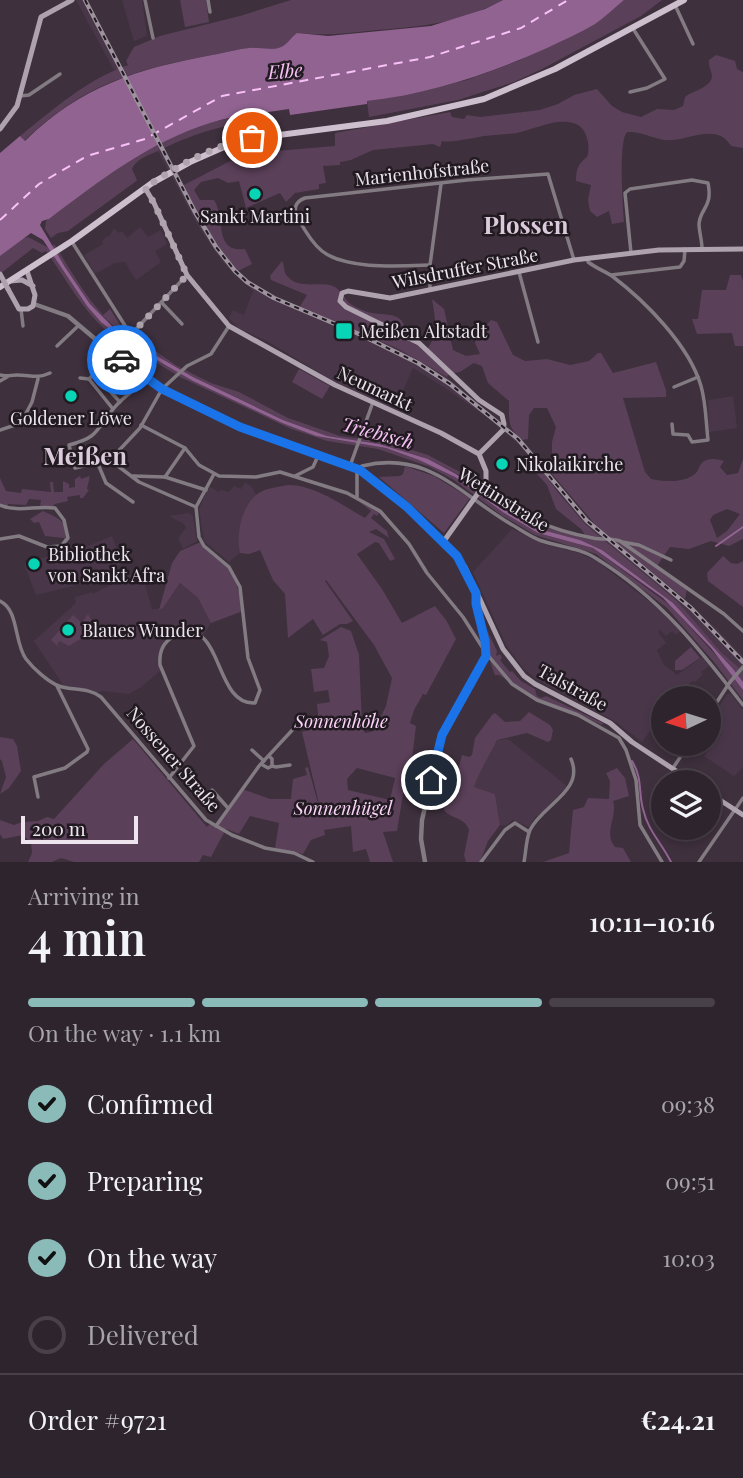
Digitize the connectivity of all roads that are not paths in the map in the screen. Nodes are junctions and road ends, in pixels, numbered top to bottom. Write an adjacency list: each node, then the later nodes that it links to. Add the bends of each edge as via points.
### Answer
1 (72, 0): 12 (main road, via 41,17)
2 (145, 0): 8 (street)
3 (208, 0): 6 (street)
4 (684, 0): 5 (main road)
5 (675, 5): 7 (main road); 9 (street)
6 (210, 12)
7 (632, 27): 11 (street, via 665,79); 15 (main road, via 532,80 484,99 387,121 240,140)
8 (153, 38)
9 (693, 44)
10 (60, 74): 12 (street)
11 (630, 92)
12 (20, 96): 13 (main road)
13 (0, 129)
14 (441, 183): 22 (street, Marienhofstraße, via 548,174); 23 (street); 23 (street, Marienhofstraße, via 300,200 295,206 311,240 329,255 380,265)
15 (145, 188): 16 (main road); 27 (main road)
16 (72, 241): 24 (main road); 40 (street)
17 (702, 248): 18 (main road, Wilsdruffer Straße); 19 (main road, Wilsdruffer Straße); 20 (street, via 699,223 709,205 709,186 692,180 625,193)
18 (685, 249): 20 (main road, Wilsdruffer Straße); 28 (street, via 680,267)
19 (743, 249)
20 (631, 253): 21 (main road, Wilsdruffer Straße)
21 (588, 258): 22 (main road, Wilsdruffer Straße); 28 (street)
22 (574, 260): 25 (main road, Wilsdruffer Straße)
23 (430, 265): 32 (street)
24 (27, 271): 29 (main road); 30 (main road)
25 (519, 272): 32 (main road, Wilsdruffer Straße); 41 (street)
26 (0, 274): 35 (main road, bridge)
27 (187, 275): 33 (street); 39 (main road)
28 (611, 275): 49 (street, via 666,327)
29 (10, 281): 30 (main road, via 22,280); 31 (main road)
30 (33, 286): 34 (main road)
31 (0, 287)
32 (430, 290): 63 (main road, Wilsdruffer Straße, via 390,298 348,291 340,297 350,311 419,343 479,400 502,415 502,433)
33 (162, 303): 36 (street); 40 (street)
34 (34, 304): 35 (main road); 37 (street, Talstraße)
35 (21, 310): 38 (street)
36 (182, 324)
37 (80, 325): 42 (street); 43 (street, Talstraße)
38 (23, 326)
39 (229, 326): 55 (street, via 211,354 183,369); 57 (main road, Neumarkt, via 335,386)
40 (129, 336): 43 (street)
41 (538, 342)
42 (57, 346)
43 (113, 354): 45 (street); 48 (street, Talstraße)
44 (50, 373): 51 (street)
45 (94, 374): 52 (street); 56 (street)
46 (0, 375): 47 (street)
47 (7, 377): 51 (street); 53 (street)
48 (145, 377): 55 (street, Talstraße); 56 (street)
49 (698, 377): 54 (street); 59 (street, via 708,440 692,442 688,435 673,434)
50 (80, 378): 52 (street)
51 (37, 379): 61 (street, via 21,423)
52 (89, 379): 58 (street)
53 (0, 382)
54 (674, 387)
55 (162, 389): 60 (street); 64 (street, Talstraße, via 248,430)
56 (120, 402): 58 (street)
57 (373, 402): 63 (main road, Neumarkt); 67 (street)
58 (113, 409): 66 (street, via 89,440 69,445 75,468)
59 (672, 424)
60 (141, 425): 62 (street); 65 (street)
61 (0, 430)
62 (184, 449): 69 (street); 72 (street)
63 (479, 454): 73 (main road, via 486,475)
64 (318, 456): 67 (street, Talstraße); 71 (street, via 313,467)
65 (107, 461): 66 (street); 70 (street)
66 (98, 464): 77 (street, via 106,483)
67 (350, 466): 68 (street, Talstraße)
68 (357, 468): 75 (street); 76 (street, Wettinstraße, via 398,463 419,466); 81 (street, Talstraße)
69 (216, 474): 71 (street, via 250,477 281,472); 74 (street)
70 (131, 475): 72 (street); 79 (street)
71 (295, 476): 75 (street, Talstraße)
72 (165, 477): 74 (street)
73 (484, 486): 76 (main road); 82 (street, via 545,525)
74 (206, 490): 79 (street)
75 (357, 496): 89 (street, Talstraße, via 388,518)
76 (476, 497): 81 (main road); 91 (street, Wettinstraße, via 540,540 582,551 616,572 667,612)
77 (133, 502)
78 (0, 505): 80 (street, via 16,510 55,508 68,532 64,544 50,548 19,536)
79 (196, 507): 106 (street, via 201,542 229,567 240,587 248,658 260,690 255,703 238,699 210,646 199,635 184,633 165,643 160,665 194,746)
80 (0, 539)
81 (444, 541): 84 (main road, Talstraße, via 465,567)
82 (620, 541): 83 (street); 88 (street)
83 (671, 560)
84 (476, 593): 86 (main road, Talstraße); 87 (street)
85 (0, 601): 92 (street, Nossener Straße, via 11,613 24,656)
86 (484, 608): 87 (street); 96 (main road, Talstraße, via 506,655 524,676 610,723)
87 (479, 615): 89 (street)
88 (743, 631)
89 (486, 653): 98 (street, Talstraße, via 527,695 619,738); 118 (street, via 442,735 422,820)
90 (743, 667): 91 (street)
91 (729, 684): 93 (street); 94 (street, Wettinstraße)
92 (57, 685): 106 (street, Nossener Straße, via 96,693); 108 (street, Nossener Straße, via 88,749 65,768 36,775)
93 (721, 696)
94 (743, 705)
95 (296, 726): 99 (street)
96 (635, 744): 98 (street); 105 (main road, Talstraße)
97 (251, 750): 102 (street)
98 (627, 754): 121 (street, via 636,780 640,825)
99 (269, 756): 102 (street); 104 (street)
100 (682, 756): 105 (street)
101 (571, 760): 114 (street, via 573,784)
102 (262, 763): 104 (street); 111 (street)
103 (290, 765): 104 (street)
104 (272, 766)
105 (673, 769)
106 (169, 778): 113 (street, Nossener Straße)
107 (212, 790): 111 (street)
108 (38, 797)
109 (743, 798): 112 (street)
110 (721, 800): 112 (main road)
111 (228, 808): 113 (street)
112 (740, 812): 122 (street)
113 (216, 826): 115 (street, Nossener Straße, via 265,848)
114 (529, 832): 119 (street, via 515,823 507,827); 120 (street)
115 (296, 854): 116 (street); 117 (street, Nossener Straße)
116 (295, 862)
117 (313, 862)
118 (425, 862)
119 (481, 862)
120 (524, 862)
121 (662, 862)
122 (699, 862)

